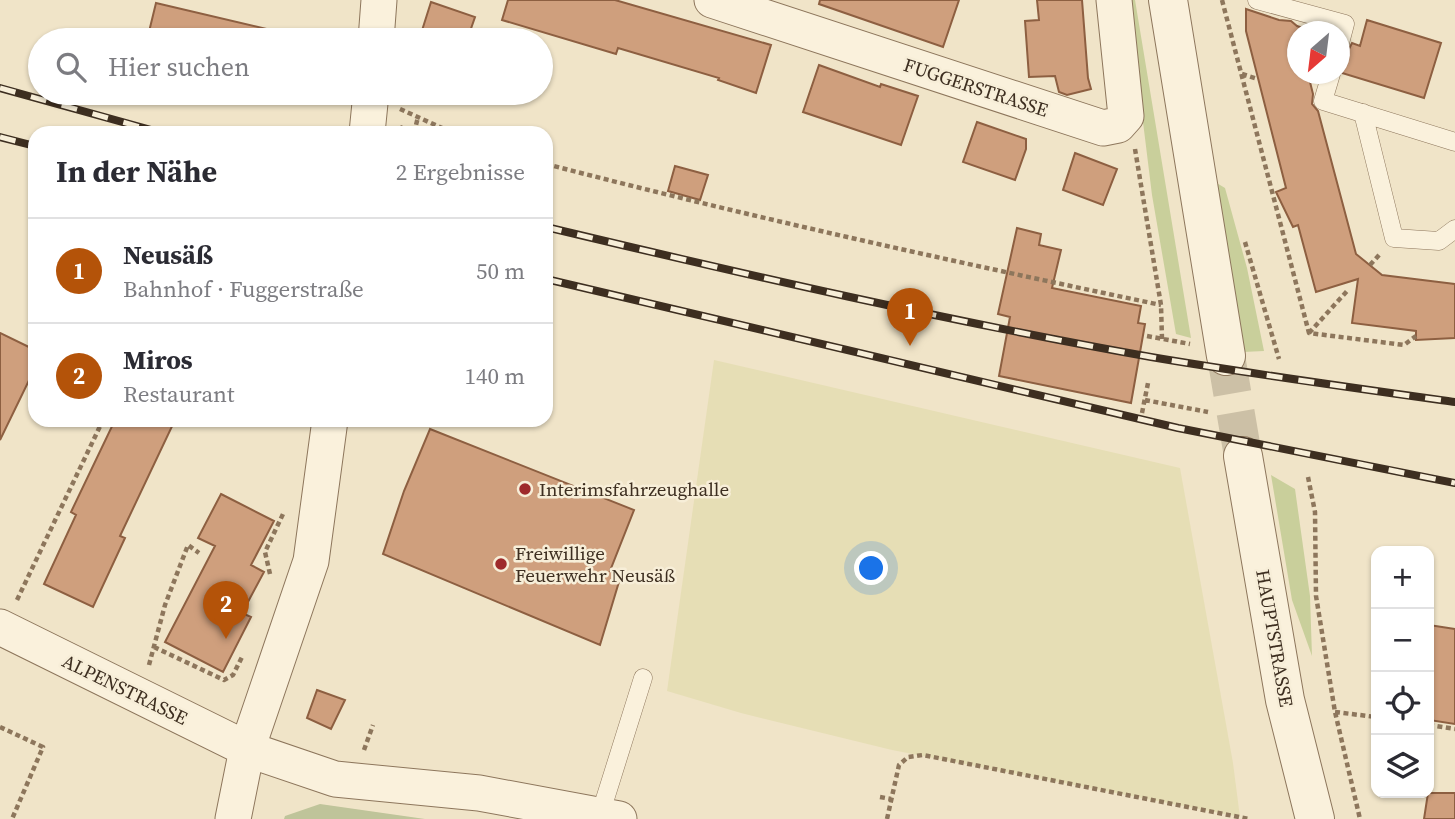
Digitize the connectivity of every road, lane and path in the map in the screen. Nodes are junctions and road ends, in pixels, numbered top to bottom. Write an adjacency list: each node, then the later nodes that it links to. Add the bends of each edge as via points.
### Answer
1 (379, 0): 8 (street)
2 (712, 0): 16 (street, FUGGERSTRASSE, via 1074,120 1103,128)
3 (1114, 0): 16 (street, via 1126,116)
4 (1168, 0): 29 (street)
5 (1222, 0): 9 (path)
6 (1257, 0): 7 (lane)
7 (1334, 21)
8 (377, 28)
9 (1241, 74): 10 (path); 25 (path)
10 (1258, 79)
11 (1328, 84): 14 (lane, via 1323,101)
12 (375, 105): 17 (street)
13 (393, 105): 15 (path)
14 (1363, 113): 20 (lane); 22 (lane, via 1394,238 1439,241)
15 (418, 117): 18 (path); 19 (path)
16 (1118, 125): 24 (path, via 1134,147)
17 (383, 126)
18 (416, 126)
19 (438, 126)
20 (1455, 142)
21 (553, 166): 24 (path, via 712,207)
22 (1455, 229)
23 (1348, 290): 25 (path)
24 (1161, 305): 28 (path)
25 (1309, 333): 26 (path, via 1404,345)
26 (1416, 335)
27 (1147, 336): 28 (path)
28 (1162, 339): 29 (path)
29 (1210, 351)
30 (1148, 383): 31 (path)
31 (1145, 400): 32 (path); 33 (path)
32 (1208, 412)
33 (1142, 413)
34 (100, 427): 41 (path)
35 (329, 427): 38 (street)
36 (1243, 456): 60 (street, HAUPTSTRASSE, via 1285,700)
37 (1308, 477): 46 (path, via 1315,512 1316,596)
38 (320, 496): 40 (path, via 292,498 265,552 271,571); 51 (street, via 311,562)
39 (199, 552): 42 (path, via 188,545)
40 (267, 583)
41 (2, 628): 45 (street, ALPENSTRASSE)
42 (154, 647): 43 (path, via 224,680 233,675 241,656); 45 (path)
43 (251, 649)
44 (643, 678): 55 (lane)
45 (140, 696): 51 (street, ALPENSTRASSE)
46 (1335, 712): 47 (path); 61 (path)
47 (1371, 716)
48 (1434, 726): 50 (path)
49 (0, 727): 56 (path, via 43,747)
50 (1455, 729)
51 (247, 750): 54 (street, ALPENSTRASSE, via 335,779); 57 (street)
52 (880, 797): 53 (path)
53 (891, 799): 58 (path); 59 (path, via 899,765 908,757 923,755)
54 (474, 806): 55 (street, ALPENSTRASSE)
55 (609, 817)
56 (12, 819)
57 (233, 819)
58 (887, 819)
59 (1249, 819)
60 (1315, 819)
61 (1360, 819)

